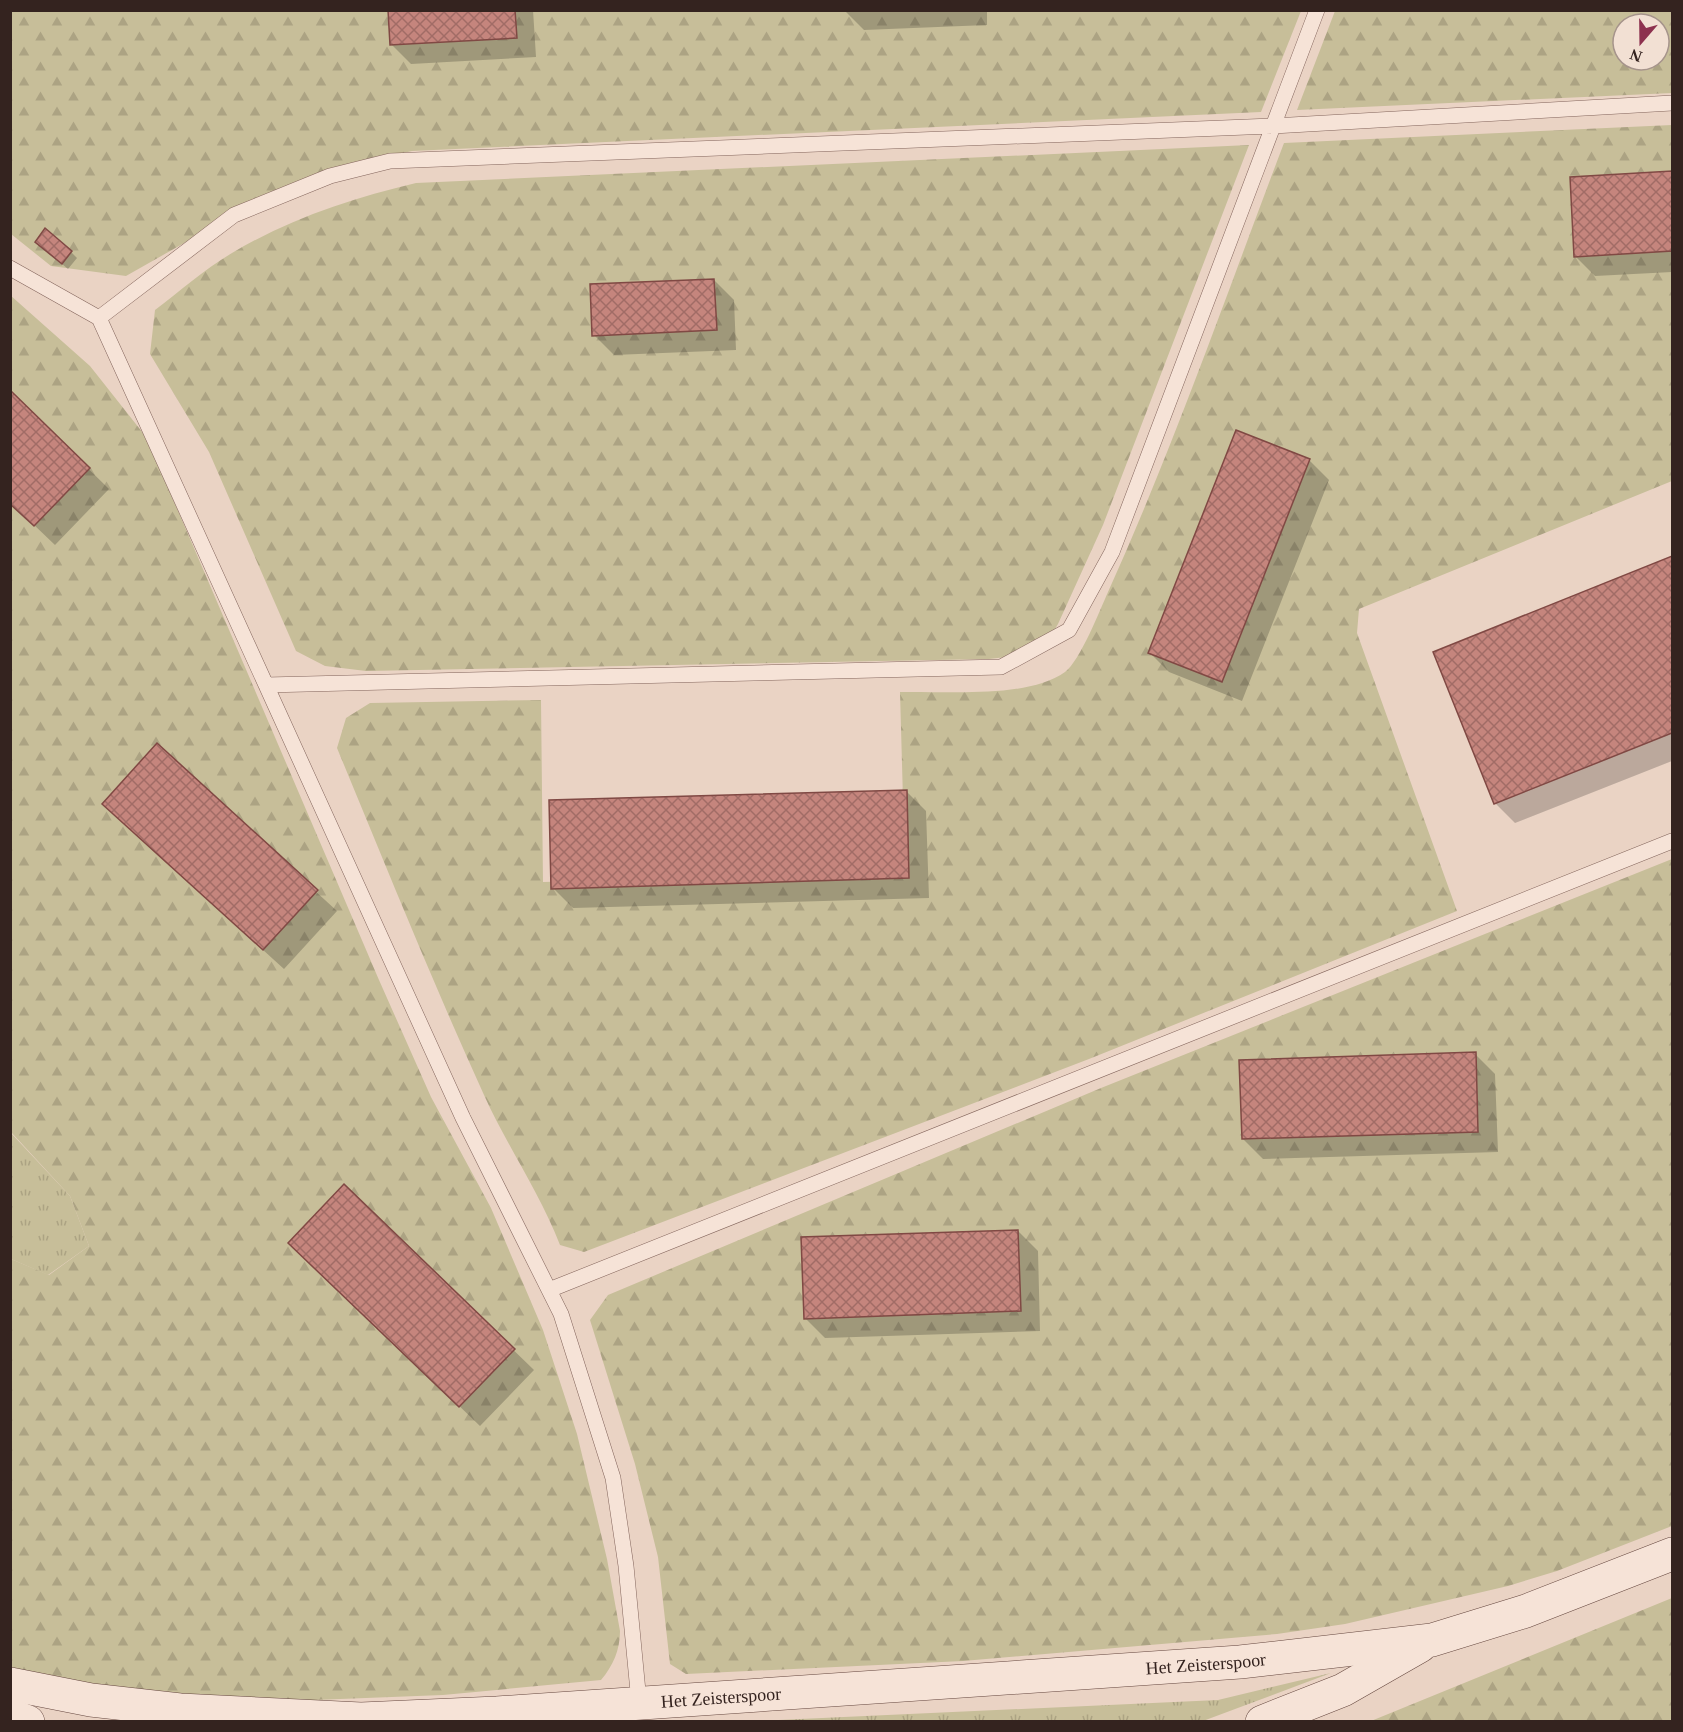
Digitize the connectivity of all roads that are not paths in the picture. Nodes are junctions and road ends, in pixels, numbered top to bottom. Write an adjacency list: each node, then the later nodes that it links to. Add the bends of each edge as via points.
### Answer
1 (1317, 10): 3 (lane)
2 (1672, 103): 3 (lane)
3 (1273, 126): 5 (lane, via 390,161 330,176 234,215); 6 (lane, via 1112,552 1070,630 1001,668)
4 (10, 268): 5 (lane)
5 (99, 318): 6 (lane)
6 (266, 685): 8 (lane, via 463,1118)
7 (1672, 841): 8 (lane)
8 (549, 1290): 12 (lane, via 561,1314 614,1479)
9 (1672, 1554): 10 (street, Het Zeisterspoor, via 1526,1611)
10 (1432, 1640): 12 (street, Het Zeisterspoor, via 1240,1662); 15 (street, Het Zeisterspoor, via 1343,1690)
11 (10, 1684): 12 (street, Het Zeisterspoor, via 90,1700 180,1710 361,1719)
12 (639, 1702)
13 (10, 1715): 14 (street)
14 (28, 1722)
15 (1262, 1722)

